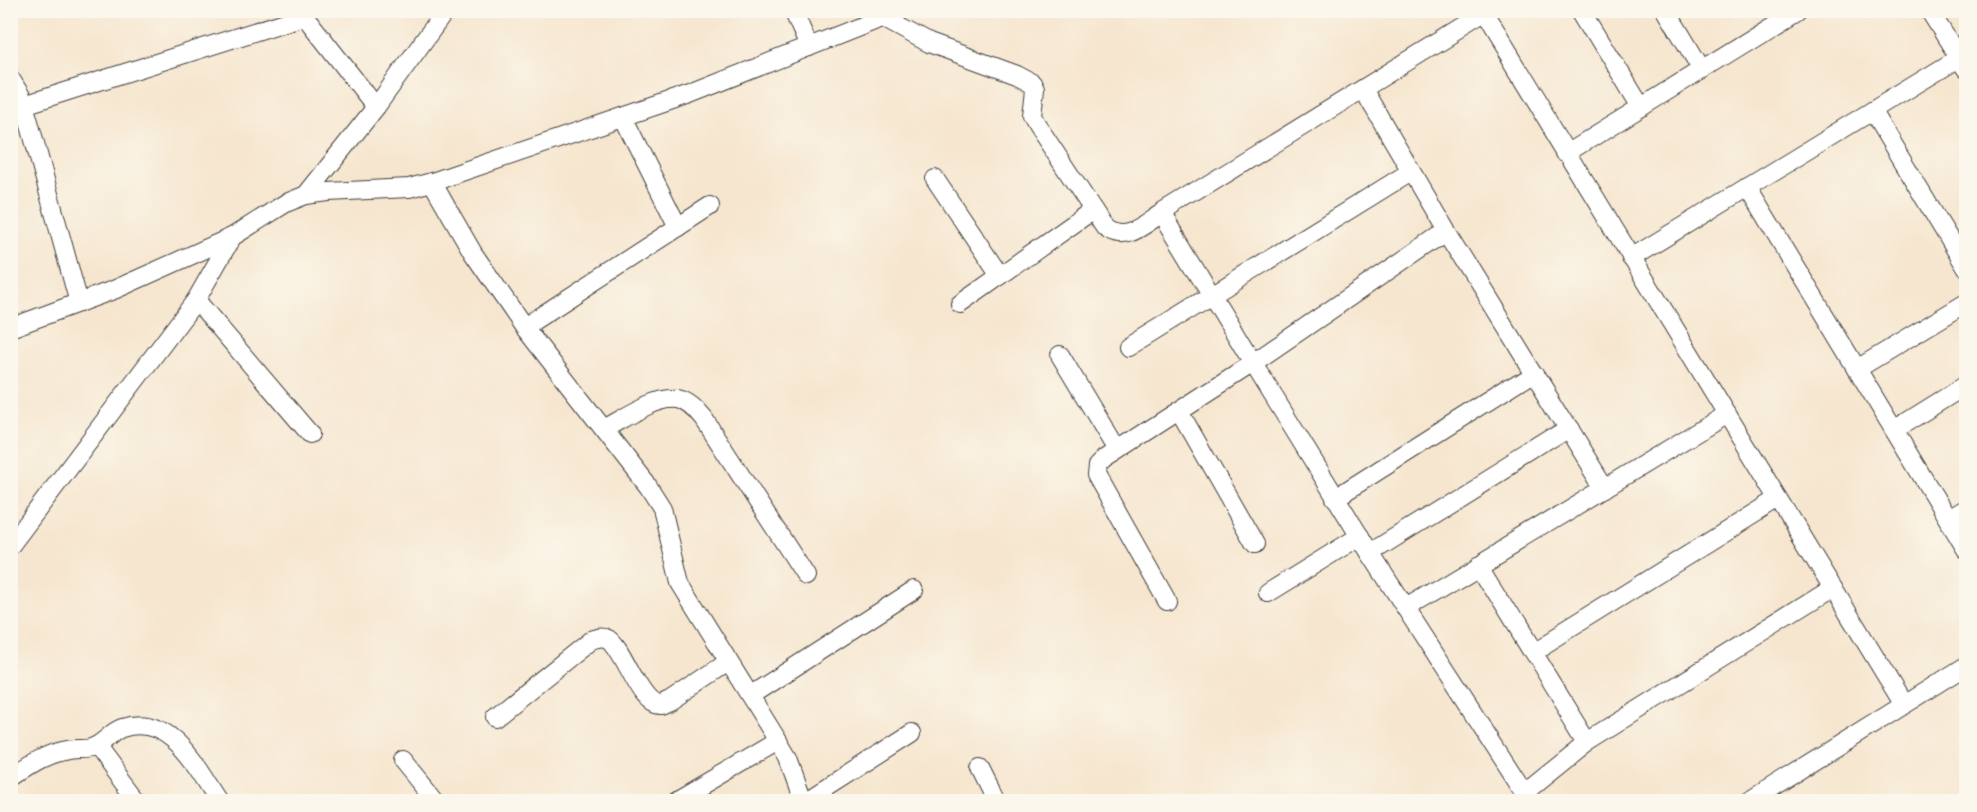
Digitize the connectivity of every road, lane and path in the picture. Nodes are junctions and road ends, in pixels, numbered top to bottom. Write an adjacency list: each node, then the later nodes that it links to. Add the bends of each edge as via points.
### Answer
1 (446, 10): 17 (street)
2 (793, 10): 11 (street)
3 (902, 10): 10 (street)
4 (1582, 10): 18 (street)
5 (1666, 10): 13 (street)
6 (1798, 10): 13 (street)
7 (1929, 10): 12 (street)
8 (1483, 12): 15 (street); 21 (street)
9 (302, 13): 16 (street); 17 (street)
10 (883, 18): 11 (street); 28 (street, via 929,43 1032,83 1032,116)
11 (809, 47): 20 (street)
12 (1963, 64): 19 (street)
13 (1702, 70): 18 (street)
14 (10, 78): 16 (street)
15 (1363, 89): 22 (street); 29 (street)
16 (24, 105): 38 (street)
17 (376, 107): 26 (street)
18 (1641, 107): 21 (street)
19 (1872, 111): 25 (street); 34 (street)
20 (622, 117): 24 (street); 30 (street)
21 (1567, 153): 33 (street)
22 (1410, 172): 31 (street); 36 (street)
23 (935, 179): 35 (street)
24 (432, 182): 26 (street, via 409,188); 41 (street, via 473,253)
25 (1747, 187): 33 (street); 46 (street)
26 (306, 195): 32 (street)
27 (710, 206): 30 (street)
28 (1093, 210): 29 (street, via 1105,228 1120,236); 35 (street)
29 (1162, 213): 36 (street)
30 (678, 227): 41 (street)
31 (1446, 231): 45 (street); 47 (street)
32 (232, 237): 37 (street); 38 (street)
33 (1631, 258): 50 (street)
34 (1966, 267)
35 (1000, 276): 40 (street)
36 (1212, 294): 43 (street); 45 (street)
37 (196, 300): 54 (street); 63 (street)
38 (79, 303): 42 (street)
39 (1966, 303): 46 (street)
40 (960, 304)
41 (524, 327): 51 (street)
42 (10, 328)
43 (1128, 347)
44 (1060, 355): 55 (street)
45 (1253, 363): 49 (street); 57 (street)
46 (1857, 369): 53 (street)
47 (1534, 372): 52 (street); 57 (street)
48 (1966, 385): 53 (street)
49 (1179, 411): 55 (street); 62 (street)
50 (1726, 414): 56 (street); 58 (street)
51 (604, 429): 67 (street, via 659,400 678,399 690,405 704,418); 74 (street, via 662,508 680,583)
52 (1569, 429): 56 (street); 65 (street)
53 (1894, 430): 60 (street)
54 (310, 434)
55 (1117, 450): 71 (street, via 1097,466 1096,475)
56 (1605, 488): 66 (street)
57 (1335, 498): 61 (street)
58 (1778, 499): 68 (street); 73 (street)
59 (1966, 508): 60 (street)
60 (1948, 519): 64 (street)
61 (1360, 536): 65 (street); 70 (street)
62 (1255, 544)
63 (10, 546)
64 (1966, 549)
65 (1370, 553): 72 (street)
66 (1478, 564): 72 (street); 73 (street)
67 (806, 576)
68 (1833, 588): 77 (street); 81 (street)
69 (914, 591): 76 (street)
70 (1268, 593)
71 (1167, 601)
72 (1406, 608): 86 (street)
73 (1532, 652): 81 (street)
74 (728, 662): 76 (street); 78 (street, via 661,705 645,694 610,640 601,637 591,640)
75 (1966, 666): 77 (street)
76 (751, 695): 80 (street)
77 (1904, 705): 87 (street)
78 (495, 717)
79 (912, 733): 92 (street)
80 (778, 741): 91 (street); 92 (street)
81 (1587, 742): 86 (street)
82 (96, 746): 85 (street, via 51,755); 88 (street); 89 (street, via 128,727 152,726 165,731 187,753)
83 (403, 760): 90 (street)
84 (980, 768): 93 (street)
85 (10, 778)
86 (1528, 797)
87 (1769, 797): 94 (street)
88 (138, 801)
89 (220, 801)
90 (437, 801)
91 (674, 801)
92 (804, 801)
93 (997, 801)
94 (1749, 801)

